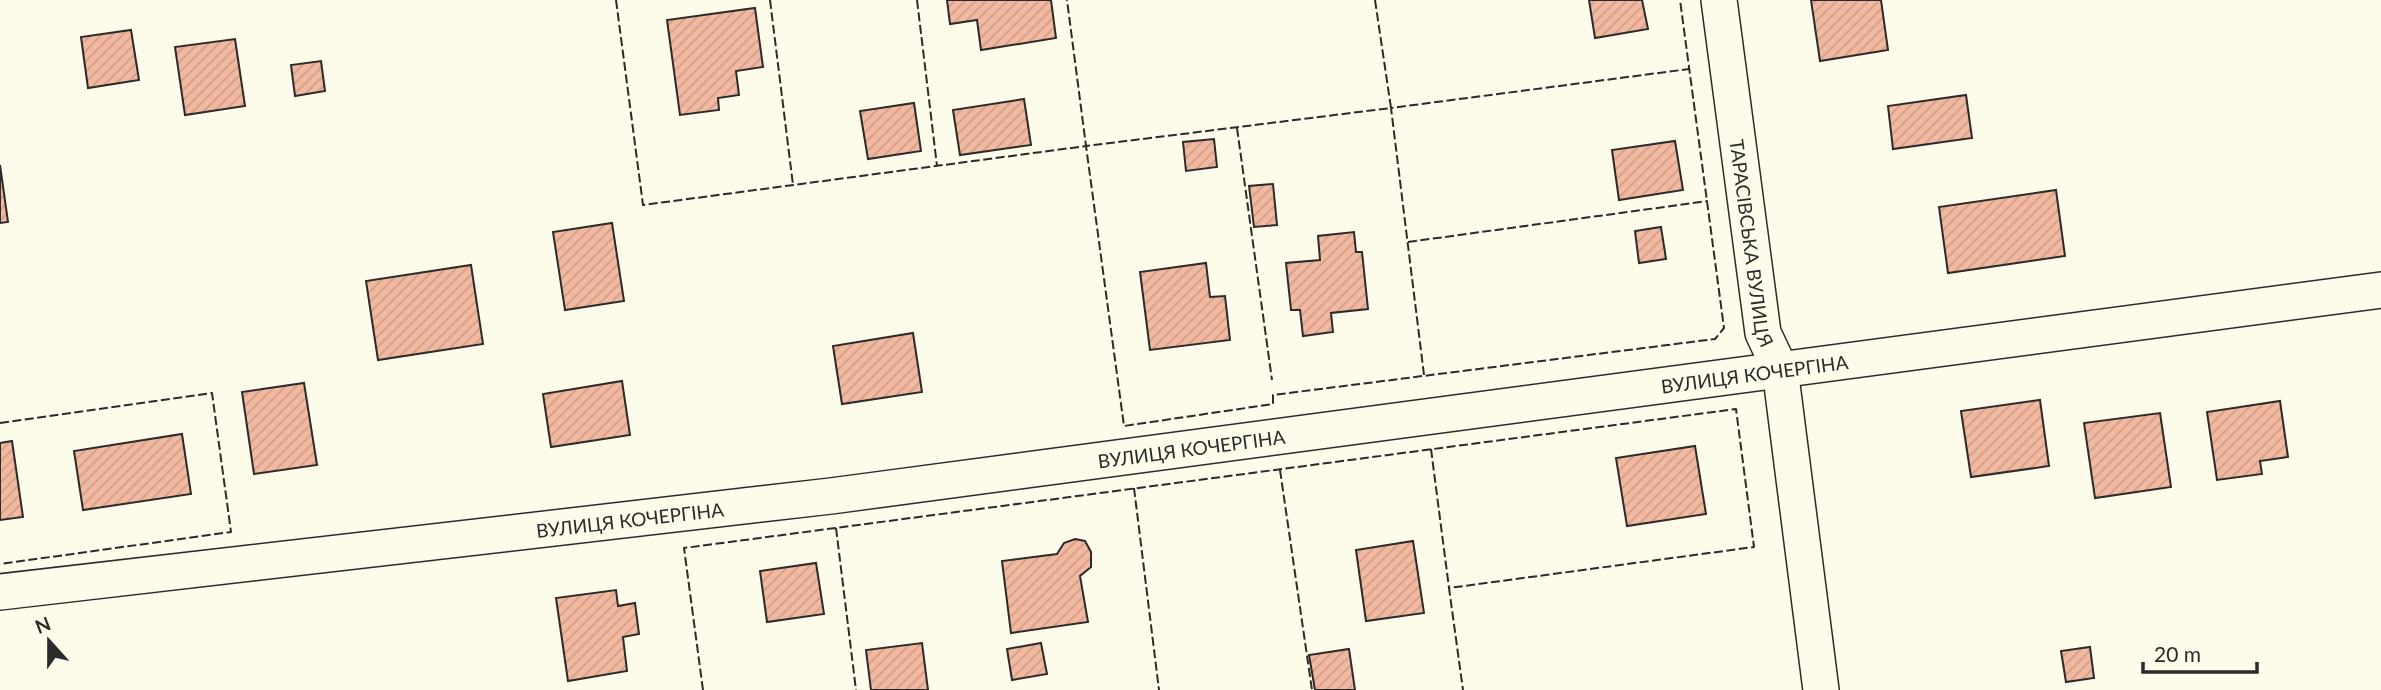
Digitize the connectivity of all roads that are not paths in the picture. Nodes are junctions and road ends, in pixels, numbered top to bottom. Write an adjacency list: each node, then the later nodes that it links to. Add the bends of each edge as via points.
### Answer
1 (1719, 0): 3 (street, ТАРАСІВСЬКА ВУЛИЦЯ, via 1763,333)
2 (2381, 289): 3 (street, ВУЛИЦЯ КОЧЕРГІНА)
3 (1780, 369): 4 (street, ВУЛИЦЯ КОЧЕРГІНА, via 831,495); 5 (street, ТАРАСІВСЬКА ВУЛИЦЯ)
4 (0, 592)
5 (1821, 690)

